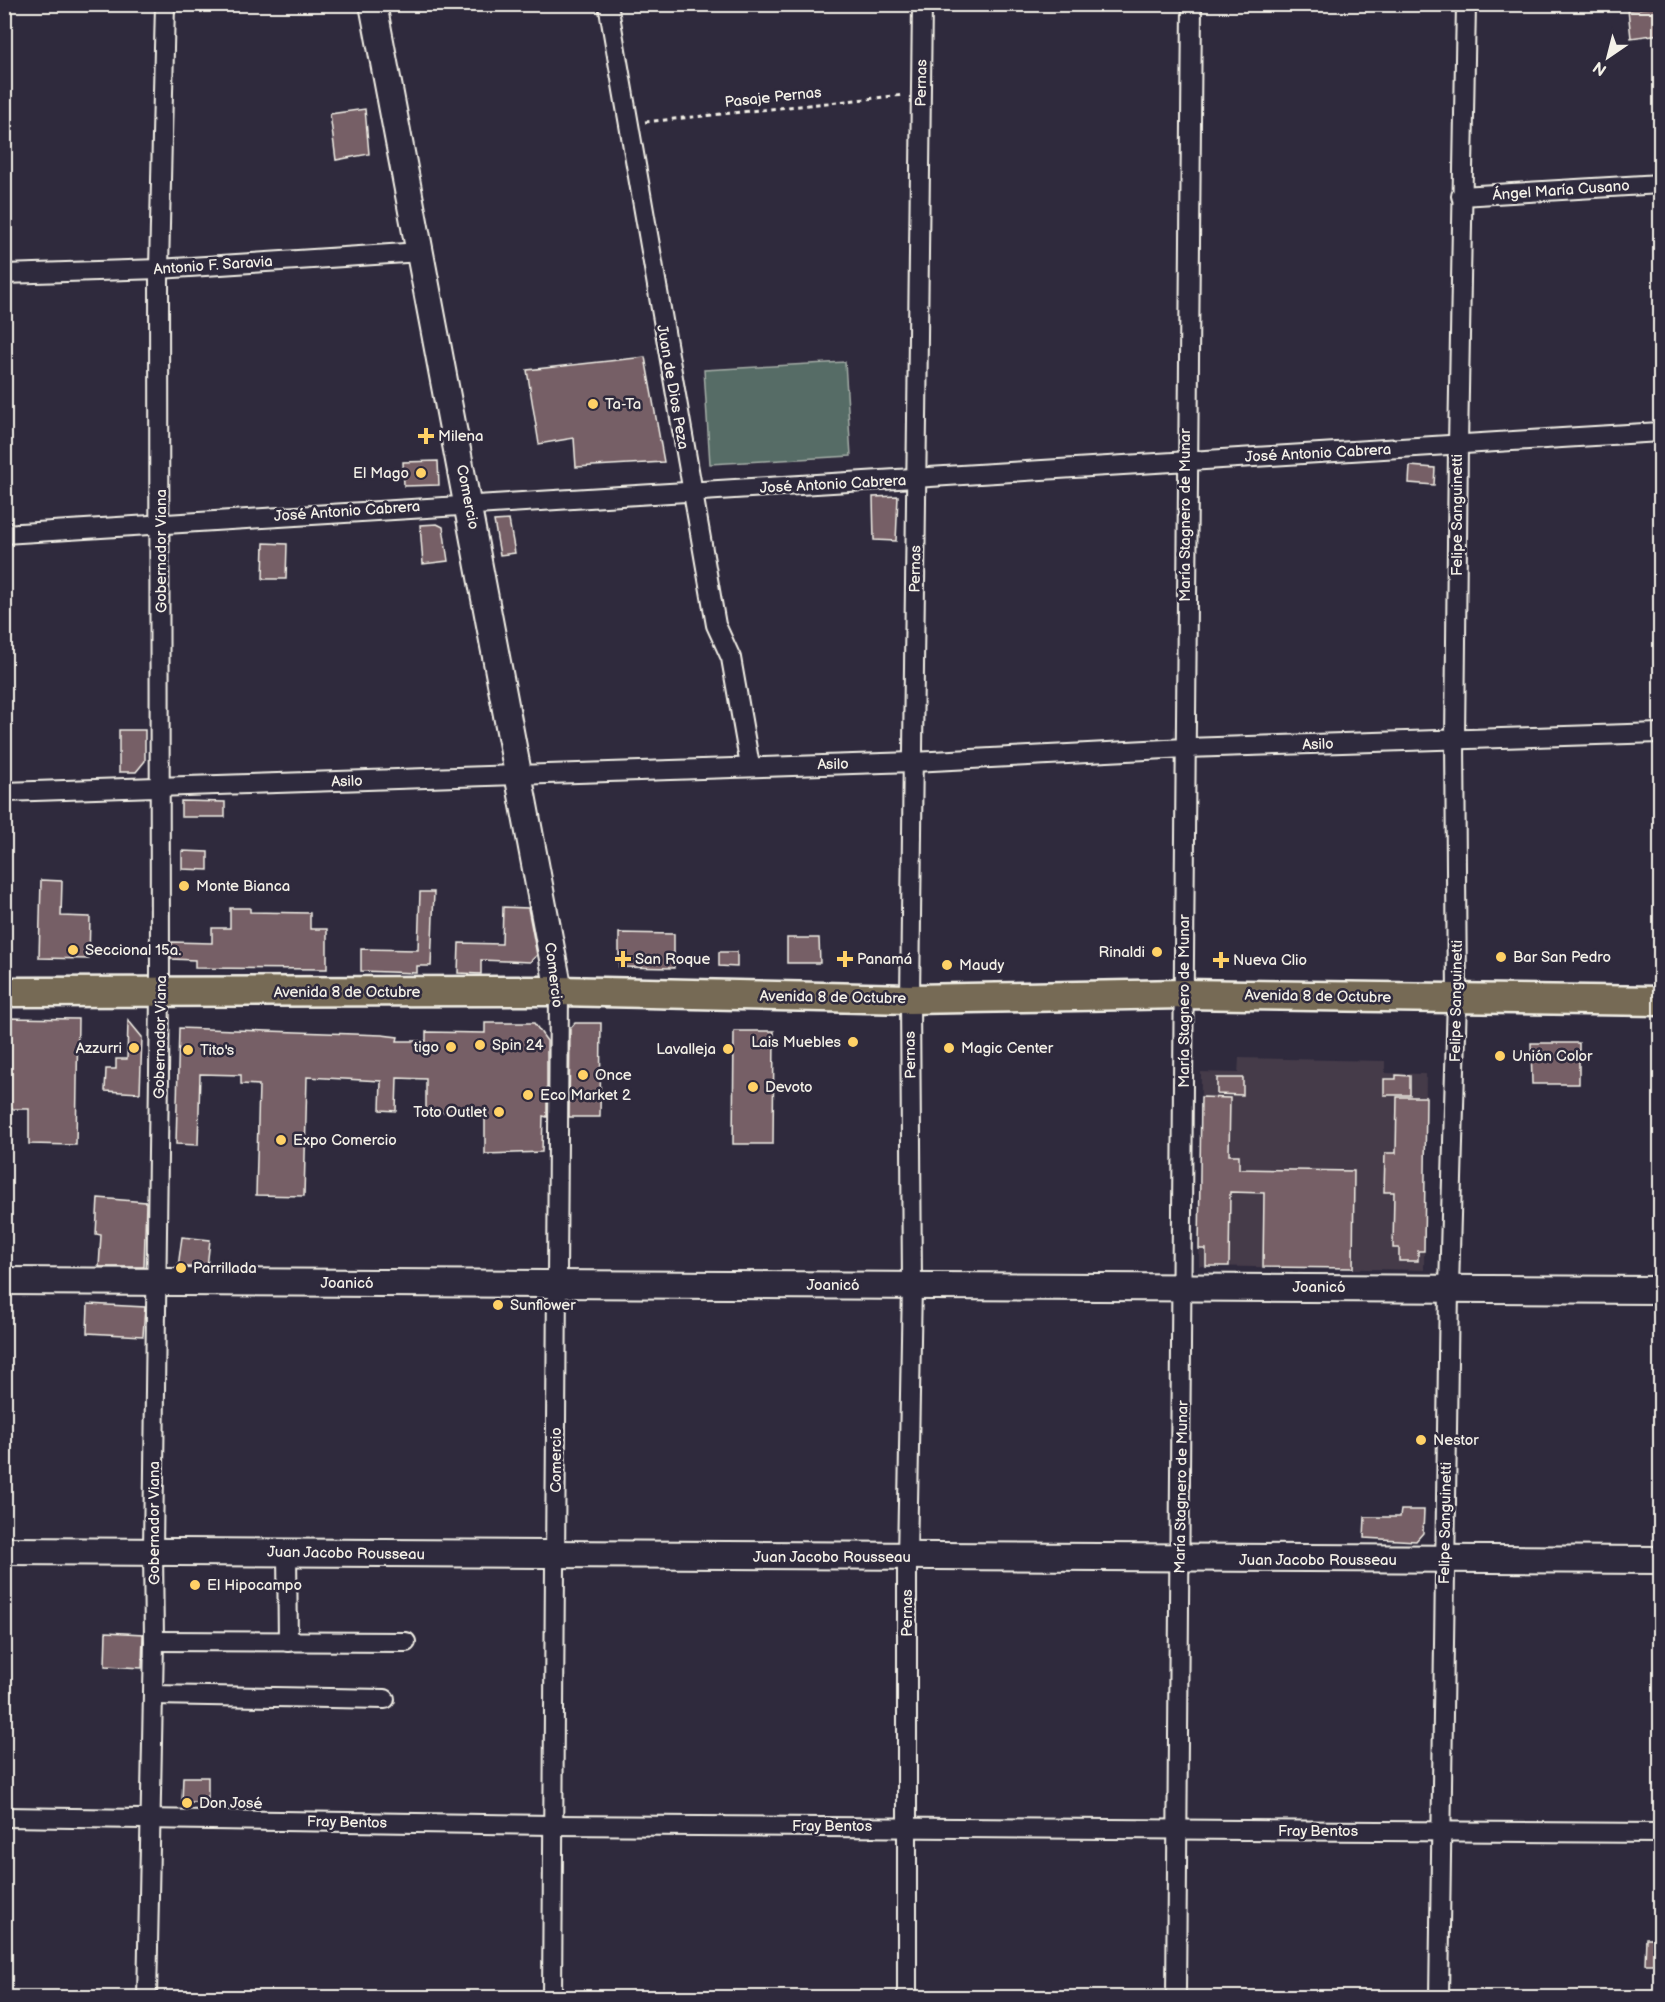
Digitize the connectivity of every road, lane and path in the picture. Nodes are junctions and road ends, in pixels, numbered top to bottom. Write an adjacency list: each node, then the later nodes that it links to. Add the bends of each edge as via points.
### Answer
1 (165, 4): 12 (street, Gobernador Viana)
2 (373, 4): 11 (street, Comercio)
3 (608, 4): 8 (street, Juan de Dios Peza)
4 (922, 4): 7 (street, Pernas)
5 (1192, 4): 16 (street, María Stagnero de Munar)
6 (1466, 4): 10 (street, Felipe Sanguinetti)
7 (921, 94): 8 (path, Pasaje Pernas); 17 (street, Pernas)
8 (627, 124): 18 (street, Juan de Dios Peza)
9 (1660, 184): 10 (street, Ángel María Cusano)
10 (1461, 196): 15 (street, Felipe Sanguinetti)
11 (421, 252): 12 (street, Antonio F. Saravia); 19 (street, Comercio)
12 (159, 269): 13 (street, Antonio F. Saravia); 20 (street, Gobernador Viana)
13 (4, 274)
14 (1660, 432): 15 (street, José Antonio Cabrera)
15 (1458, 445): 16 (street, José Antonio Cabrera); 23 (street, Felipe Sanguinetti)
16 (1184, 461): 17 (street, José Antonio Cabrera); 24 (street, María Stagnero de Munar)
17 (916, 479): 18 (street, José Antonio Cabrera); 25 (street, Pernas)
18 (692, 492): 19 (street, José Antonio Cabrera); 26 (street, Juan de Dios Peza, via 716,625 731,658)
19 (469, 504): 20 (street, José Antonio Cabrera); 27 (street, Comercio)
20 (161, 523): 21 (street, José Antonio Cabrera); 28 (street, Gobernador Viana)
21 (4, 534)
22 (1660, 733): 23 (street, Asilo)
23 (1455, 740): 24 (street, Asilo); 34 (street, Felipe Sanguinetti)
24 (1186, 748): 25 (street, Asilo); 33 (street, María Stagnero de Munar)
25 (913, 762): 26 (street, Asilo); 35 (street, Pernas)
26 (750, 766): 27 (street, Asilo)
27 (519, 774): 28 (street, Asilo); 30 (street, Comercio)
28 (161, 788): 29 (street, Asilo); 32 (street, Gobernador Viana)
29 (4, 792)
30 (559, 991): 32 (main road, Avenida 8 de Octubre); 35 (main road, Avenida 8 de Octubre); 39 (street, Comercio)
31 (4, 992): 32 (main road, Avenida 8 de Octubre)
32 (160, 993): 38 (street, Gobernador Viana)
33 (1184, 994): 34 (main road, Avenida 8 de Octubre); 35 (main road, Avenida 8 de Octubre); 41 (street, María Stagnero de Munar)
34 (1457, 997): 36 (main road, Avenida 8 de Octubre); 42 (street, Felipe Sanguinetti)
35 (909, 999): 40 (street, Pernas)
36 (1660, 1001)
37 (4, 1281): 38 (street, Joanicó)
38 (157, 1282): 39 (street, Joanicó); 44 (street, Gobernador Viana)
39 (557, 1283): 40 (street, Joanicó); 47 (street, Comercio)
40 (912, 1285): 41 (street, Joanicó); 48 (street, Pernas)
41 (1183, 1286): 42 (street, Joanicó); 49 (street, María Stagnero de Munar)
42 (1449, 1288): 43 (street, Joanicó); 50 (street, Felipe Sanguinetti)
43 (1660, 1290)
44 (153, 1550): 45 (street, Juan Jacobo Rousseau); 46 (street, Juan Jacobo Rousseau); 52 (street, Gobernador Viana)
45 (4, 1551)
46 (287, 1553): 47 (street, Juan Jacobo Rousseau); 53 (street)
47 (555, 1556): 48 (street, Juan Jacobo Rousseau); 59 (street, Comercio)
48 (907, 1557): 49 (street, Juan Jacobo Rousseau); 60 (street, Pernas)
49 (1180, 1559): 50 (street, Juan Jacobo Rousseau); 61 (street, María Stagnero de Munar)
50 (1444, 1560): 51 (street, Juan Jacobo Rousseau); 62 (street, Felipe Sanguinetti)
51 (1660, 1560)
52 (154, 1641): 53 (street); 55 (street, Gobernador Viana)
53 (288, 1642): 54 (street)
54 (406, 1642)
55 (153, 1695): 56 (street); 58 (street, Gobernador Viana)
56 (385, 1699)
57 (4, 1817): 58 (street, Fray Bentos)
58 (151, 1818): 59 (street, Fray Bentos); 64 (street, Gobernador Viana)
59 (552, 1825): 60 (street, Fray Bentos); 65 (street, Comercio)
60 (907, 1826): 61 (street, Fray Bentos); 66 (street, Pernas)
61 (1179, 1831): 62 (street, Fray Bentos); 67 (street, María Stagnero de Munar)
62 (1443, 1832): 63 (street, Fray Bentos); 68 (street, Felipe Sanguinetti)
63 (1660, 1833)
64 (147, 1998)
65 (552, 1998)
66 (907, 1998)
67 (1176, 1998)
68 (1439, 1998)

